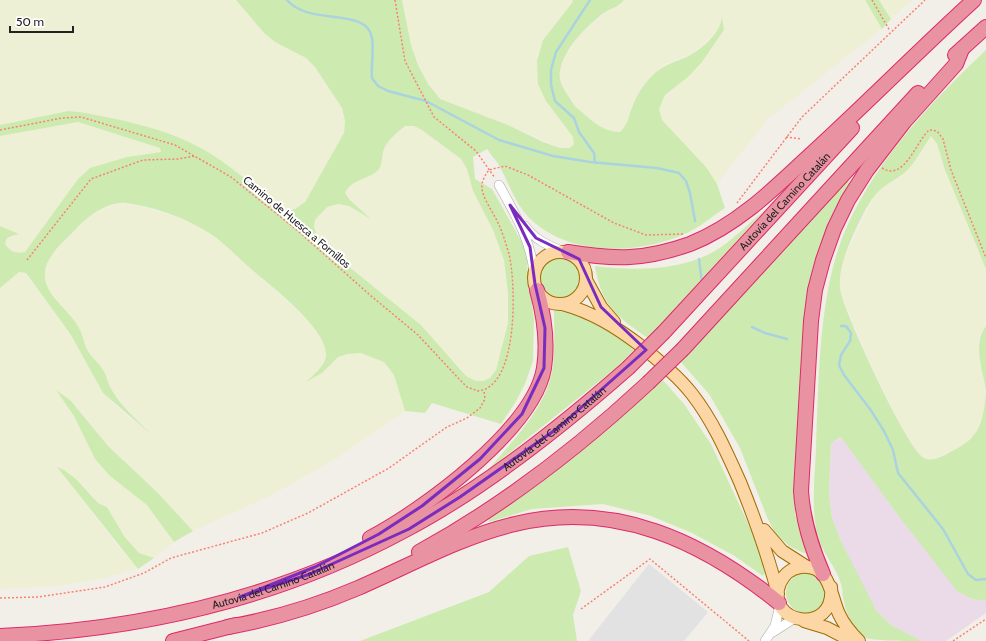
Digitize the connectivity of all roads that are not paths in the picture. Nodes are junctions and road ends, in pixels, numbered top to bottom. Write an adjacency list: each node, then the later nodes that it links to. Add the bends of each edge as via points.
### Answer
1 (974, 0): 7 (highway, via 782,181 740,216 712,234 690,244 635,258 600,258)
2 (979, 0): 17 (highway, Autovía del Camino Catalán, bridge, via 878,100 664,332 628,368 546,436 460,497 408,529 310,574)
3 (986, 27): 4 (highway)
4 (962, 49): 15 (highway, via 956,64 904,122 863,176 848,200 823,260 811,321 801,491 807,532); 20 (highway, bridge, via 873,140 683,349 648,384 581,443 498,504 436,542 370,576 327,594)
5 (499, 185): 6 (street)
6 (510, 205): 7 (street, via 536,238); 8 (street, via 530,247)
7 (565, 252): 8 (main road, via 544,256); 9 (main road, via 579,259)
8 (534, 272): 10 (main road)
9 (586, 280): 11 (main road, via 579,296); 12 (main road, via 601,308)
10 (537, 290): 11 (main road, via 548,301); 17 (highway, via 545,328 544,368 533,396 506,433 480,459 422,506 379,534 316,567)
11 (562, 304): 12 (main road, via 592,313)
12 (623, 332): 13 (main road, via 676,376 705,412 726,451)
13 (753, 514): 14 (main road, via 777,547); 18 (main road, via 768,553)
14 (807, 566): 15 (main road); 18 (main road, via 786,574 779,586)
15 (823, 574): 16 (main road)
16 (830, 587): 19 (main road, via 830,600 824,611 813,618); 25 (main road, via 841,619)
17 (240, 597): 21 (highway, Autovía del Camino Catalán, via 185,612 101,628)
18 (779, 600): 19 (main road, via 784,610); 20 (highway, via 732,568 651,528 608,519 562,517 514,524 458,544 356,589 296,612); 22 (street, via 777,621)
19 (798, 619): 22 (street, via 782,625); 24 (main road, via 827,628)
20 (228, 627): 23 (highway)
21 (0, 636)
22 (768, 638)
23 (173, 641)
24 (852, 641)
25 (859, 641)

